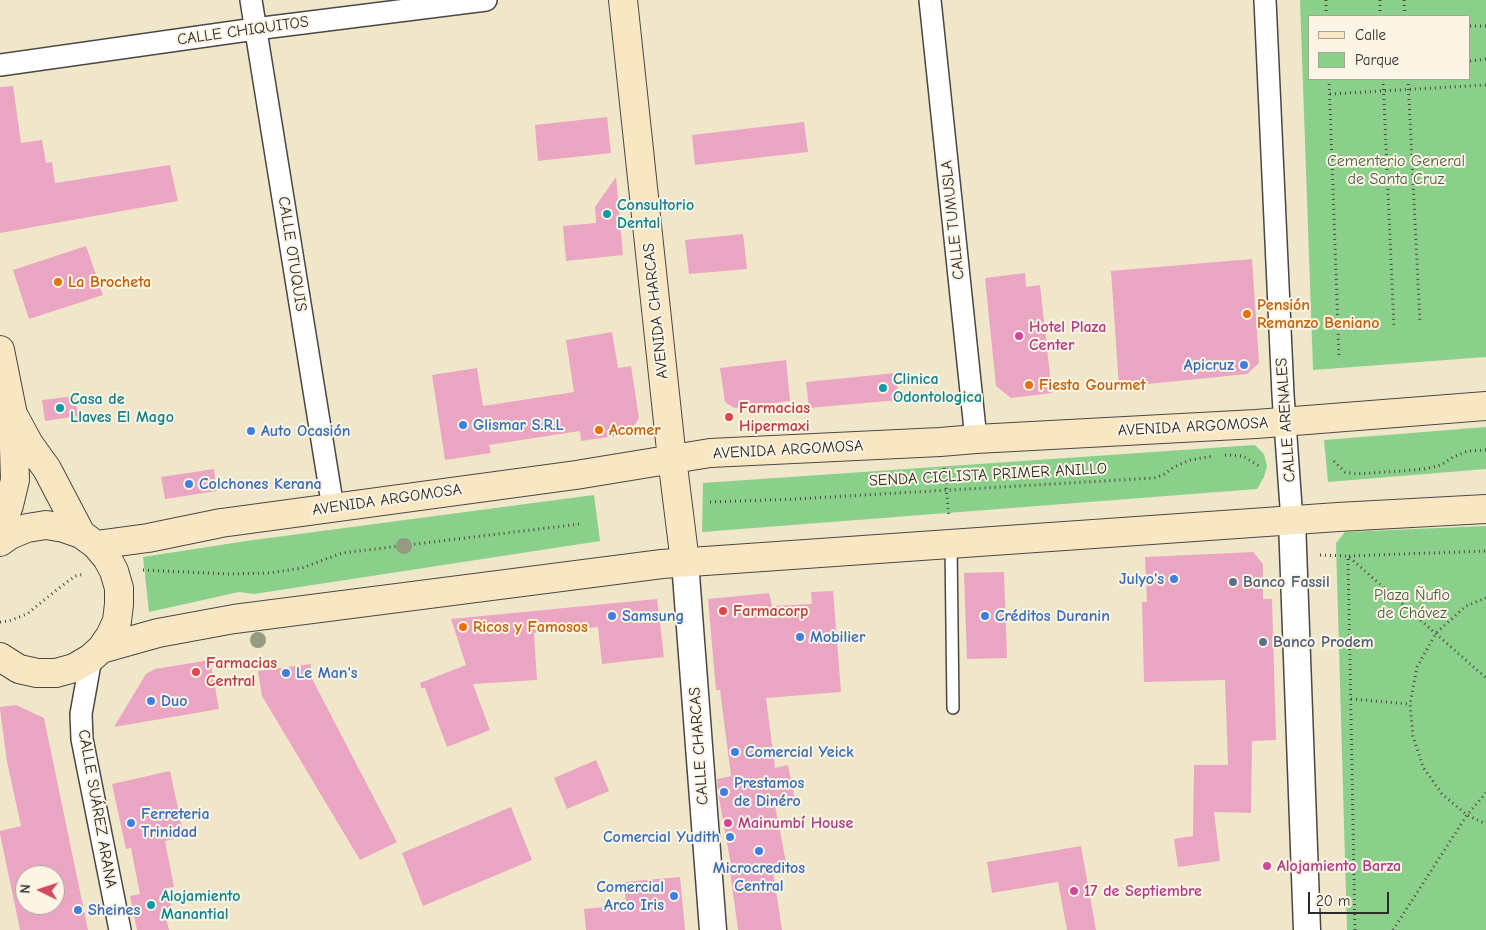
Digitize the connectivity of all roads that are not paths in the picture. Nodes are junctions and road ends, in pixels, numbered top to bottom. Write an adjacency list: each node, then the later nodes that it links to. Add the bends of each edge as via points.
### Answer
1 (251, 0): 6 (street, CALLE OTUQUIS)
2 (486, 0): 6 (street, CALLE CHIQUITOS)
3 (623, 0): 10 (main road, AVENIDA CHARCAS)
4 (930, 0): 13 (street, CALLE TUMUSLA)
5 (1265, 0): 12 (street, CALLE ARENALES)
6 (255, 29): 7 (street, CALLE CHIQUITOS); 16 (street, CALLE OTUQUIS)
7 (0, 65)
8 (0, 350): 11 (main road)
9 (1486, 406): 12 (main road, AVENIDA ARGOMOSA)
10 (667, 412): 14 (main road, via 690,441); 15 (main road, AVENIDA CHARCAS)
11 (13, 415): 19 (main road, via 15,480); 20 (main road)
12 (1285, 421): 13 (main road, AVENIDA ARGOMOSA); 18 (street, CALLE ARENALES)
13 (976, 439): 14 (main road, AVENIDA ARGOMOSA)
14 (710, 453): 15 (main road, AVENIDA ARGOMOSA)
15 (672, 458): 16 (main road, AVENIDA ARGOMOSA); 23 (main road, AVENIDA CHARCAS)
16 (333, 508): 20 (main road, AVENIDA ARGOMOSA, via 221,523 148,538)
17 (1486, 509): 18 (main road)
18 (1292, 521): 22 (main road); 29 (street, CALLE ARENALES)
19 (0, 531)
20 (89, 540): 21 (main road, via 64,528 46,526 27,528); 24 (main road, via 107,558 114,571 119,604 117,621)
21 (0, 542)
22 (951, 544): 23 (main road); 26 (lane)
23 (685, 562): 24 (main road, via 234,619 158,633); 28 (street, CALLE CHARCAS)
24 (96, 654): 25 (main road, via 74,668 56,673 37,673); 27 (street, CALLE SUÁREZ ARANA, via 81,714 82,739)
25 (1, 659)
26 (953, 708)
27 (120, 930)
28 (713, 930)
29 (1307, 930)

